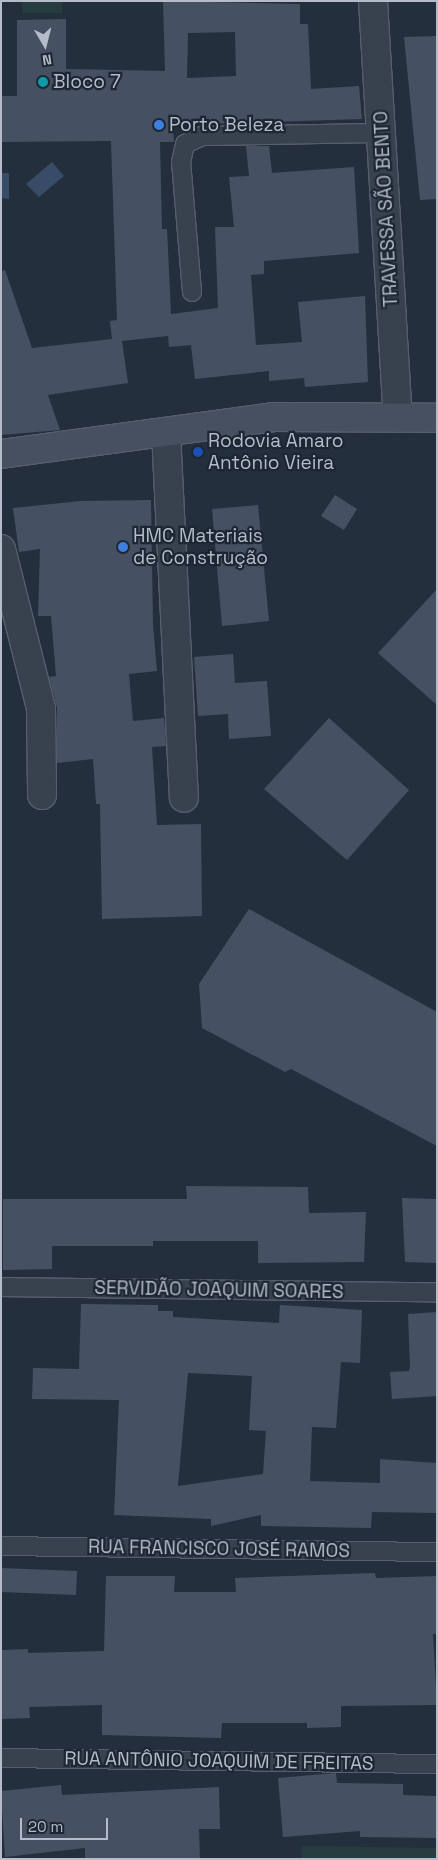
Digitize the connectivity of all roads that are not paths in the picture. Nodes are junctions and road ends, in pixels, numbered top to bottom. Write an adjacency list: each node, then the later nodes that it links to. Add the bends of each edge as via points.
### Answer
1 (373, 1): 2 (street, TRAVESSA SÃO BENTO)
2 (381, 133): 3 (lane, via 202,136 185,144 181,162); 4 (street, TRAVESSA SÃO BENTO)
3 (192, 292)
4 (398, 417): 5 (main road); 6 (main road, via 273,417)
5 (437, 418)
6 (166, 432): 7 (main road); 10 (street)
7 (1, 454)
8 (1, 549): 9 (street, via 41,708)
9 (42, 795)
10 (184, 798)
11 (1, 1287): 12 (lane, SERVIDÃO JOAQUIM SOARES)
12 (437, 1292)
13 (1, 1546): 14 (lane, RUA FRANCISCO JOSÉ RAMOS)
14 (437, 1552)
15 (1, 1758): 16 (lane, RUA ANTÔNIO JOAQUIM DE FREITAS)
16 (437, 1764)

